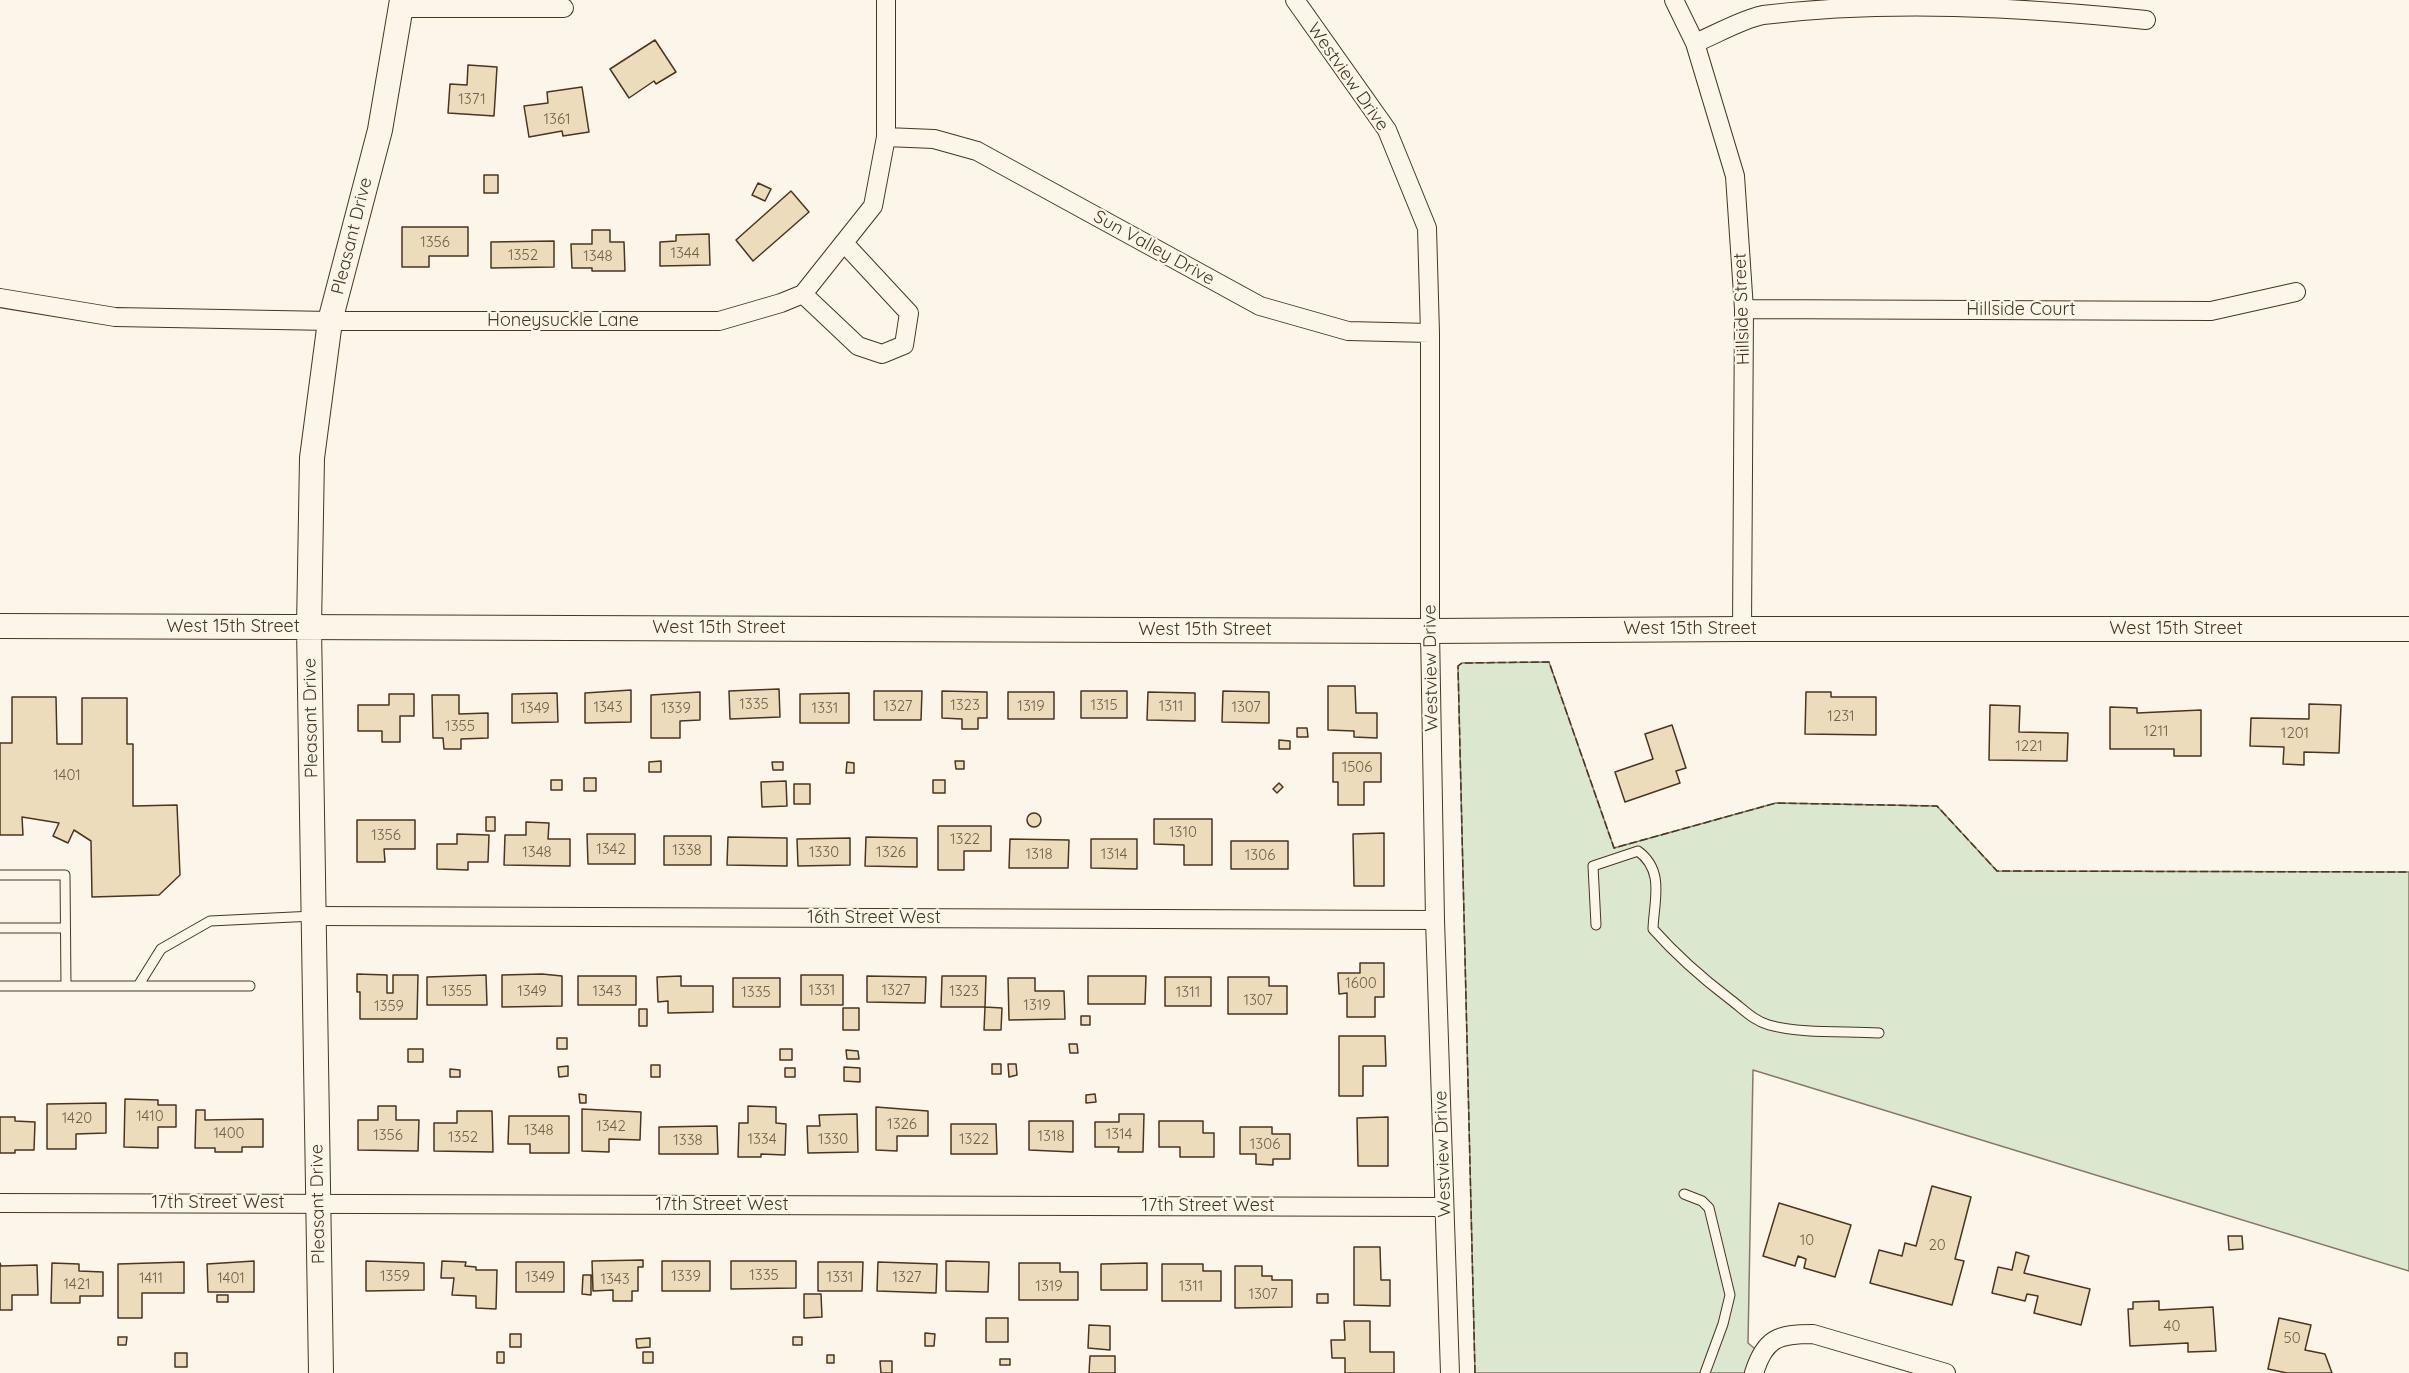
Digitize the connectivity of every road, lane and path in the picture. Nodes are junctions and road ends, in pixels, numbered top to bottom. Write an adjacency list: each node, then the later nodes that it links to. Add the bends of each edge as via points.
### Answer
1 (886, 0): 8 (street)
2 (1295, 0): 15 (street, Westview Drive, via 1387,130 1427,228)
3 (1674, 0): 7 (street, Hillside Street)
4 (401, 4): 5 (street); 14 (street, Pleasant Drive, via 380,130)
5 (564, 9)
6 (2146, 20): 7 (street, via 1962,1 1838,1 1761,15)
7 (1695, 43): 13 (street, Hillside Street, via 1735,176)
8 (886, 137): 9 (street, via 873,206); 15 (street, Sun Valley Drive, via 934,139 976,151 1260,306 1347,331)
9 (844, 243): 11 (street); 11 (street, via 909,313 904,345 882,354 858,346)
10 (2296, 292): 13 (street, Hillside Court, via 2211,311)
11 (803, 294): 14 (street, Honeysuckle Lane, via 719,321)
12 (0, 298): 14 (street, Honeysuckle Lane, via 115,317)
13 (1744, 309): 18 (street, Hillside Street)
14 (330, 321): 17 (street, Pleasant Drive, via 312,458)
15 (1430, 333): 20 (street, Westview Drive)
16 (0, 626): 17 (street, West 15th Street)
17 (309, 627): 20 (street, West 15th Street); 22 (street, Pleasant Drive)
18 (1742, 629): 19 (street, West 15th Street); 20 (street, West 15th Street)
19 (2409, 629)
20 (1430, 631): 23 (street, Westview Drive)
21 (0, 875): 26 (lane, via 65,875)
22 (314, 916): 23 (street, 16th Street West); 29 (lane, via 210,921 161,949); 34 (street, Pleasant Drive)
23 (1435, 920): 35 (street, Westview Drive)
24 (1596, 925): 31 (lane, via 1593,866 1638,851 1654,867 1653,929 1697,974 1756,1020 1796,1029)
25 (0, 928): 26 (lane)
26 (65, 928): 28 (lane)
27 (0, 986): 28 (lane)
28 (66, 986): 29 (lane)
29 (138, 986): 30 (lane)
30 (250, 986)
31 (1879, 1033)
32 (1684, 1194): 38 (lane, via 1709,1208 1730,1295)
33 (0, 1203): 34 (street, 17th Street West)
34 (318, 1203): 35 (street, 17th Street West); 36 (street, Pleasant Drive)
35 (1444, 1207): 37 (street, Westview Drive)
36 (321, 1373)
37 (1450, 1373)
38 (1705, 1373)
39 (1754, 1373): 40 (street, via 1760,1353 1772,1341 1791,1334 1814,1334)
40 (1946, 1373)

